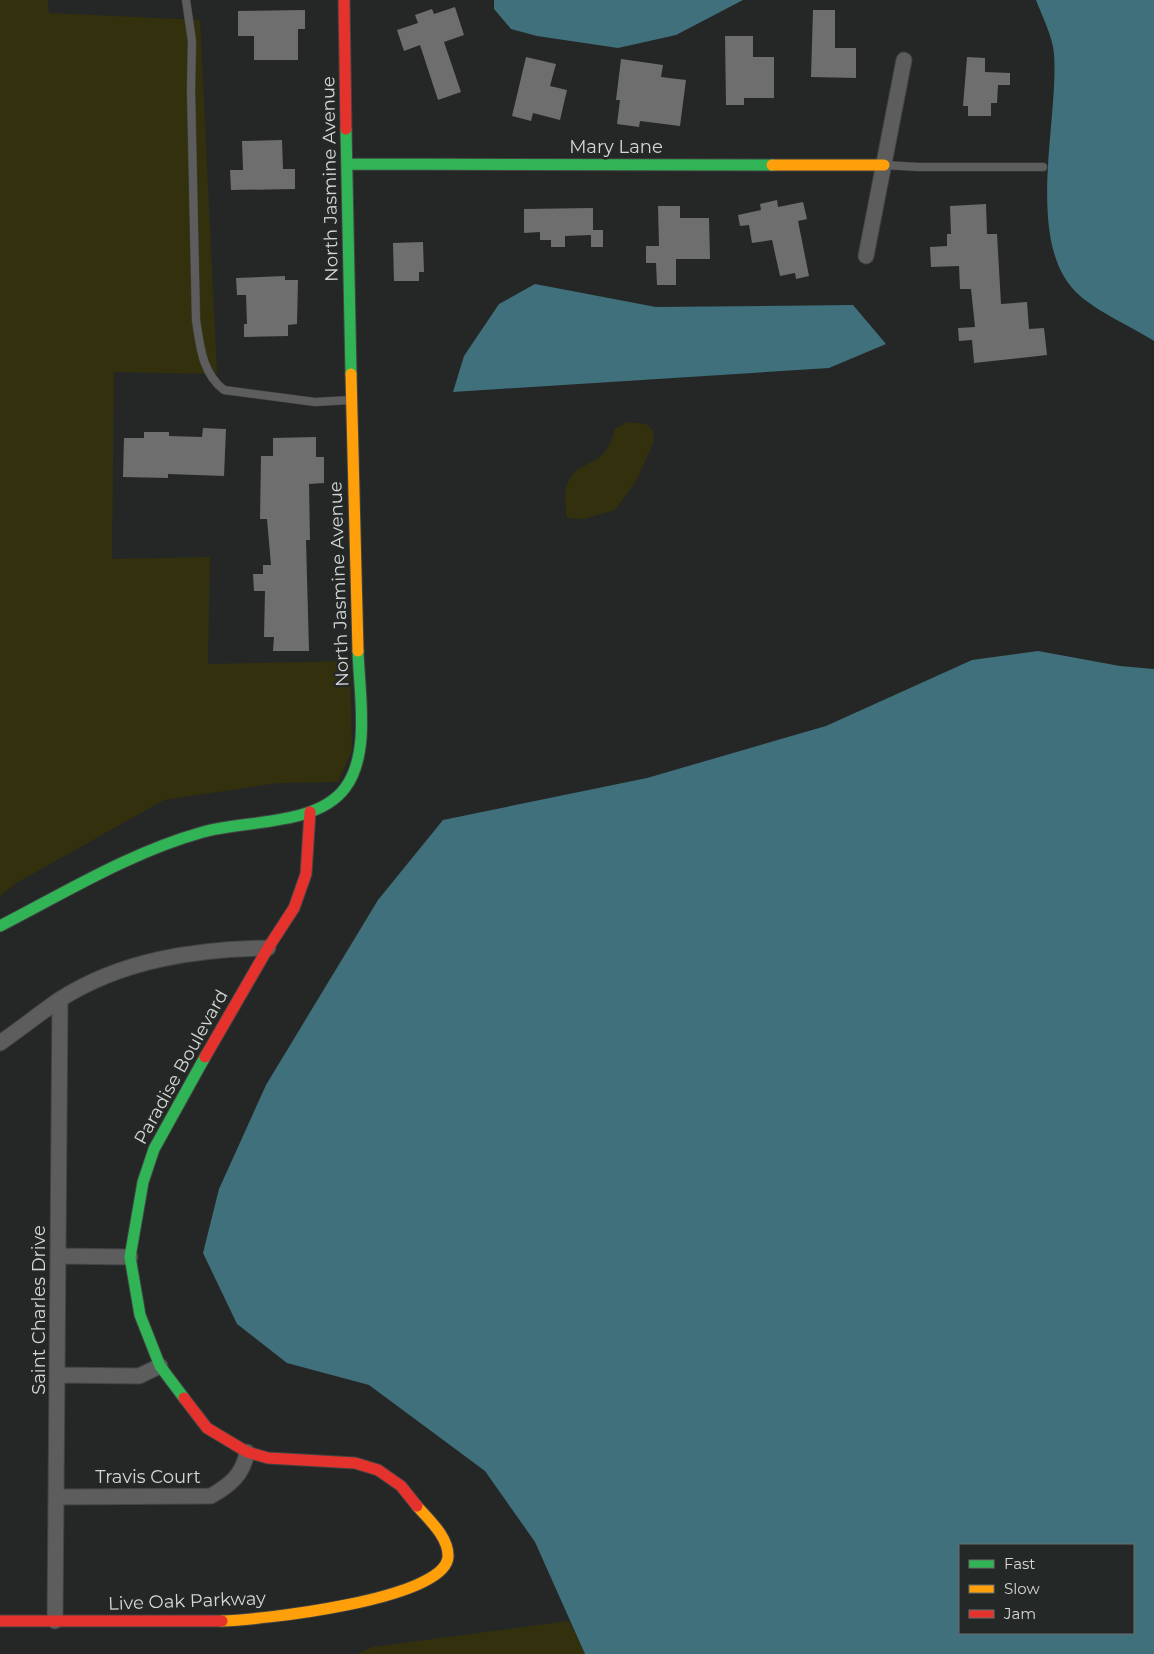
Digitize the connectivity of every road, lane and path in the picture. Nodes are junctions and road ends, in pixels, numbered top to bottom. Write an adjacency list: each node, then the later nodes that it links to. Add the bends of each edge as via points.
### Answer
1 (186, 0): 8 (lane, via 192,41 196,320 202,357 214,382 224,390 315,402)
2 (344, 0): 4 (street, North Jasmine Avenue)
3 (904, 60): 5 (street)
4 (348, 164): 5 (street, Mary Lane); 8 (street, North Jasmine Avenue)
5 (884, 165): 6 (lane); 7 (street)
6 (1043, 167)
7 (866, 256)
8 (351, 400): 9 (street, North Jasmine Avenue, via 361,746 356,773 335,799)
9 (310, 812): 10 (street, North Jasmine Avenue, via 204,832 141,854); 11 (street, Paradise Boulevard, via 308,859 302,888 290,915)
10 (0, 926)
11 (268, 948): 12 (street, via 219,949 141,964 109,974); 15 (street, Paradise Boulevard, via 154,1149 143,1182)
12 (60, 1000): 13 (street); 14 (street, Saint Charles Drive)
13 (0, 1043)
14 (58, 1256): 15 (street); 17 (street, Saint Charles Drive)
15 (130, 1257): 16 (street, Paradise Boulevard, via 140,1315)
16 (160, 1366): 17 (street, via 139,1376); 18 (street, Paradise Boulevard, via 207,1428)
17 (57, 1375): 19 (street, Saint Charles Drive)
18 (247, 1452): 19 (street, Travis Court, via 239,1475 211,1496); 20 (street, Paradise Boulevard, via 268,1458 355,1463 378,1470 401,1486 441,1535 448,1547)
19 (56, 1497): 22 (street, Saint Charles Drive)
20 (448, 1558): 22 (street, Live Oak Parkway, via 439,1574 414,1587 370,1600 283,1615 224,1621)
21 (0, 1621): 22 (street, Live Oak Parkway)
22 (55, 1621)

